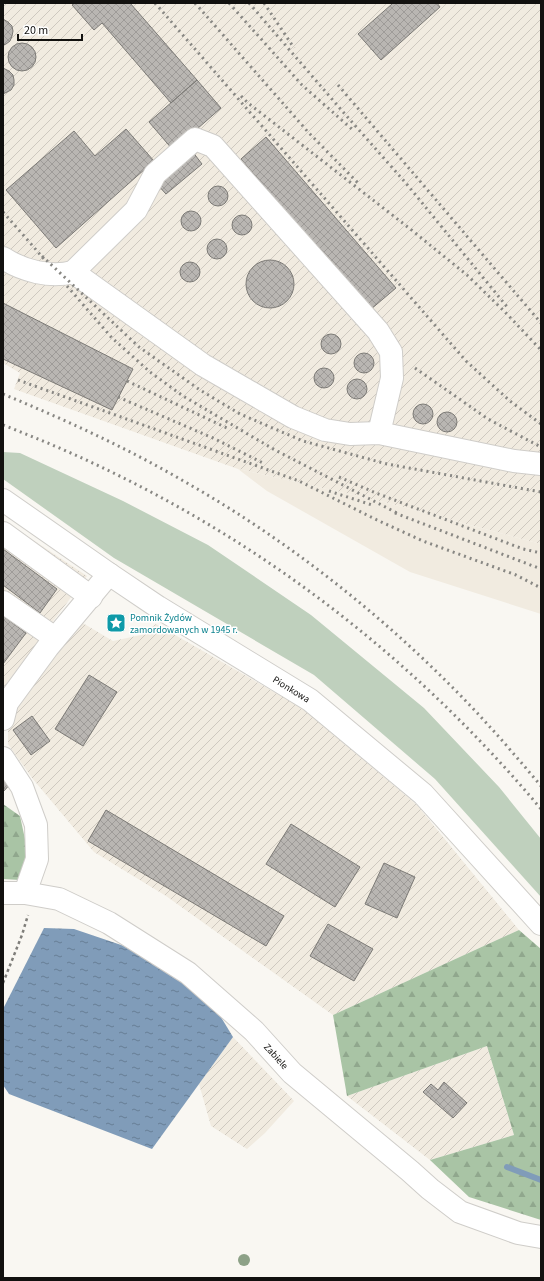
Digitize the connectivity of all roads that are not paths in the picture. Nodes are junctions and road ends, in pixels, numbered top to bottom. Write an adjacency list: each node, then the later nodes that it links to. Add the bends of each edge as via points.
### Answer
1 (3, 258): 2 (street, via 14,265 37,272 62,275)
2 (73, 272): 3 (street, via 203,365 293,417 325,430 350,434); 3 (street, via 136,210 155,174 195,139 214,146 378,331 390,352 392,378)
3 (379, 433): 4 (street, via 514,461)
4 (541, 464)
5 (3, 500): 7 (street, Pionkowa)
6 (3, 533): 8 (street)
7 (109, 574): 8 (street); 15 (street, Pionkowa, via 310,700 423,794)
8 (91, 597): 10 (street)
9 (3, 602): 10 (street)
10 (55, 638): 11 (street, via 7,703)
11 (3, 719)
12 (3, 758): 14 (street, via 22,787 36,825 37,860)
13 (3, 893): 14 (street, Zabiele)
14 (25, 893): 16 (street, Zabiele, via 58,899 109,923 188,973 254,1031 292,1073 460,1212 518,1233)
15 (541, 924)
16 (541, 1238)

